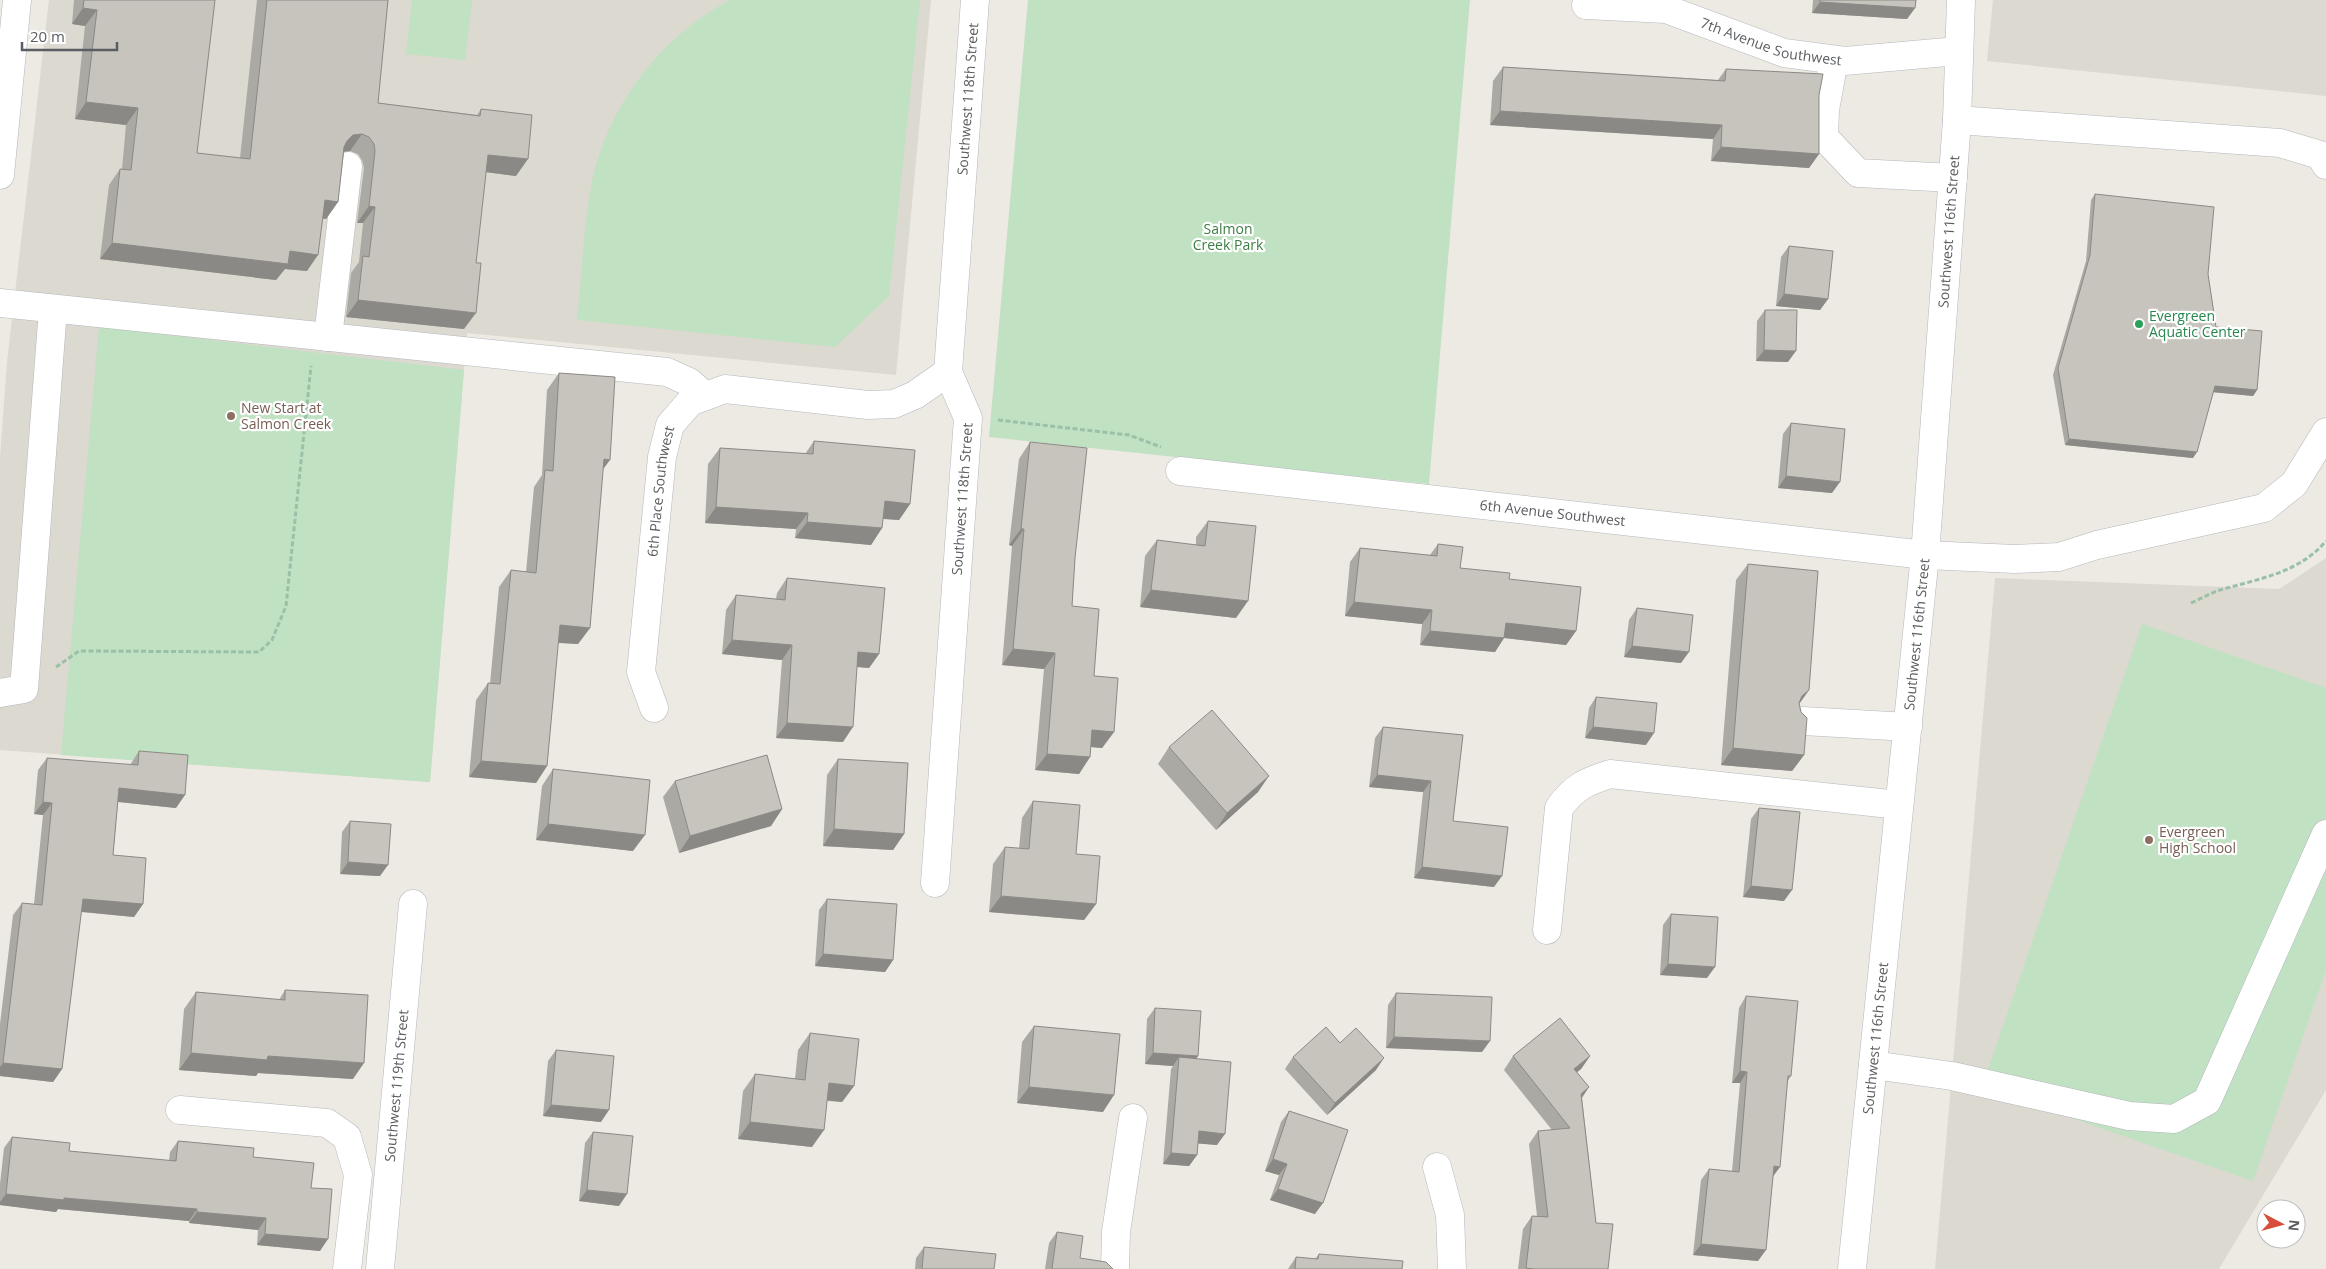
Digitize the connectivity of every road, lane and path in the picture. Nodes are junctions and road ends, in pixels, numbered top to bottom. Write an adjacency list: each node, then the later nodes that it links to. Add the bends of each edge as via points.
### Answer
1 (17, 0): 10 (street)
2 (975, 0): 15 (street, Southwest 118th Street)
3 (1961, 0): 5 (street, Southwest 116th Street)
4 (1586, 5): 6 (street, 7th Avenue Southwest, via 1666,9 1784,53)
5 (1958, 51): 6 (street, 7th Avenue Southwest); 7 (street, Southwest 116th Street)
6 (1834, 60): 11 (street, via 1824,136 1858,173)
7 (1957, 120): 8 (street, via 2280,143 2320,155); 11 (street, Southwest 116th Street)
8 (2326, 165)
9 (348, 166): 14 (street)
10 (0, 175)
11 (1953, 178): 22 (street, Southwest 116th Street)
12 (0, 304): 13 (street)
13 (53, 309): 14 (street); 24 (street)
14 (321, 336): 16 (street, via 667,372 689,382); 24 (path, via 286,606 272,640 259,652 79,651)
15 (948, 372): 16 (street, 6th Place Southwest, via 915,395 894,404 868,405 725,389); 17 (street, Southwest 118th Street)
16 (706, 396): 25 (street, 6th Place Southwest, via 690,402 670,424 662,457 641,672)
17 (968, 418): 19 (path, via 1129,435); 30 (street, Southwest 118th Street)
18 (2326, 432): 22 (street, 6th Avenue Southwest, via 2294,484 2264,508 2098,545 2059,557 2015,559)
19 (1162, 447)
20 (1180, 470): 22 (street, 6th Avenue Southwest)
21 (2326, 540): 23 (path, via 2289,569)
22 (1925, 555): 27 (street, Southwest 116th Street)
23 (2191, 603)
24 (12, 691)
25 (654, 708)
26 (1803, 721): 27 (street)
27 (1908, 726): 28 (street, Southwest 116th Street)
28 (1899, 805): 32 (street, via 1610,774 1585,782 1569,794 1559,808); 33 (street, Southwest 116th Street)
29 (2326, 834): 33 (street, via 2207,1101 2174,1119 2129,1116 1952,1076)
30 (935, 884)
31 (413, 904): 38 (street, Southwest 119th Street)
32 (1547, 930)
33 (1873, 1064): 41 (street, Southwest 116th Street)
34 (180, 1110): 37 (street, via 327,1123 347,1136 358,1174)
35 (1133, 1118): 39 (street, via 1116,1232)
36 (1437, 1167): 40 (street, via 1450,1216)
37 (347, 1269)
38 (380, 1269)
39 (1115, 1269)
40 (1452, 1269)
41 (1852, 1269)

